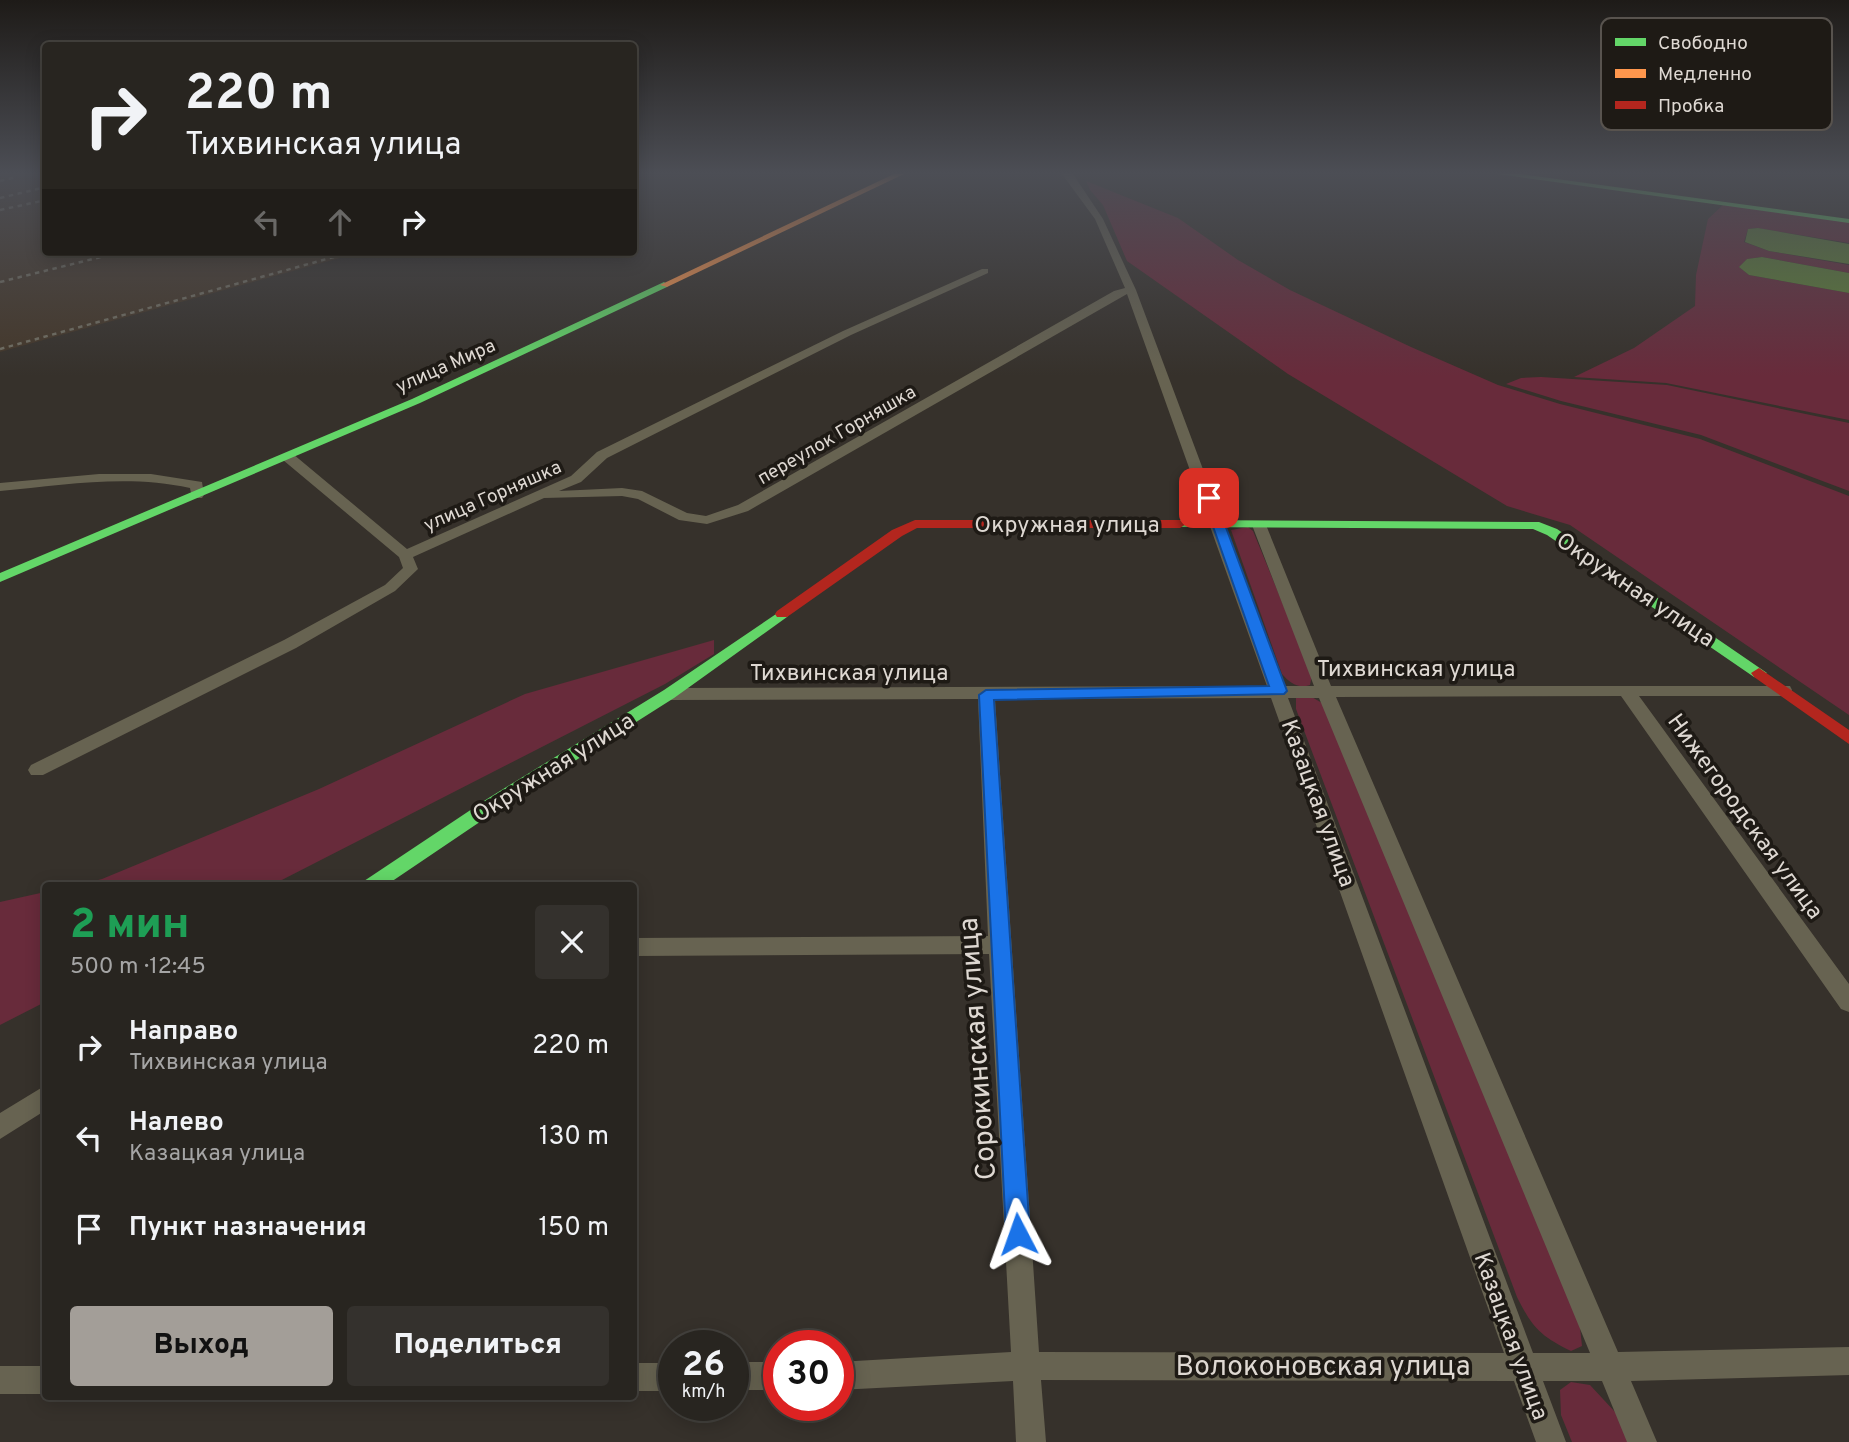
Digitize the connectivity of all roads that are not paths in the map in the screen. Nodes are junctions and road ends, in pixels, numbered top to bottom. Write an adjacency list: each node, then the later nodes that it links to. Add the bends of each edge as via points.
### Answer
1 (759, 241): 5 (street, улица Мира)
2 (1108, 241): 4 (street, Казацкая улица)
3 (985, 271): 8 (street, улица Горняшка, via 847,333 602,455 576,479)
4 (1131, 290): 8 (street, переулок Горняшка, via 1118,293 743,508 707,520 684,517 642,495 622,492); 9 (street, Казацкая улица)
5 (288, 457): 7 (street, улица Мира); 11 (street)
6 (0, 487): 7 (street, via 96,478 182,481 197,485)
7 (197, 495): 12 (street, улица Мира)
8 (542, 496): 11 (street, улица Горняшка)
9 (1219, 524): 10 (street, Окружная улица); 15 (street, Казацкая улица); 17 (street, Окружная улица, via 915,524)
10 (1259, 525): 13 (street, Казацкая улица); 14 (street, Окружная улица, via 1535,525 1552,532)
11 (405, 555): 20 (street, улица Горняшка, via 411,569 390,588 244,667)
12 (0, 578)
13 (1324, 690): 15 (street, Тихвинская улица); 16 (street, Тихвинская улица); 30 (street, Казацкая улица)
14 (1784, 690): 16 (street, Тихвинская улица); 19 (street, Окружная улица)
15 (1279, 691): 18 (street, Тихвинская улица); 28 (street, Казацкая улица)
16 (1627, 692): 24 (street, Нижегородская улица)
17 (669, 694): 18 (street, Тихвинская улица); 21 (street, Окружная улица)
18 (986, 695): 22 (street, Сорокинская улица)
19 (1849, 738)
20 (37, 769)
21 (376, 882)
22 (999, 945): 23 (street); 29 (street, Сорокинская улица)
23 (637, 947)
24 (1849, 1002)
25 (42, 1099): 26 (street)
26 (0, 1127)
27 (1849, 1361): 30 (street, Волоконовская улица)
28 (1522, 1364): 29 (street, Волоконовская улица); 30 (street, Волоконовская улица); 37 (street, Казацкая улица)
29 (1026, 1366): 31 (street, Волоконовская улица); 36 (street, Сорокинская улица)
30 (1610, 1367): 38 (street, Казацкая улица)
31 (854, 1375)
32 (637, 1377): 33 (street)
33 (658, 1377)
34 (0, 1380): 35 (street)
35 (42, 1380)
36 (1031, 1442)
37 (1551, 1442)
38 (1642, 1442)

